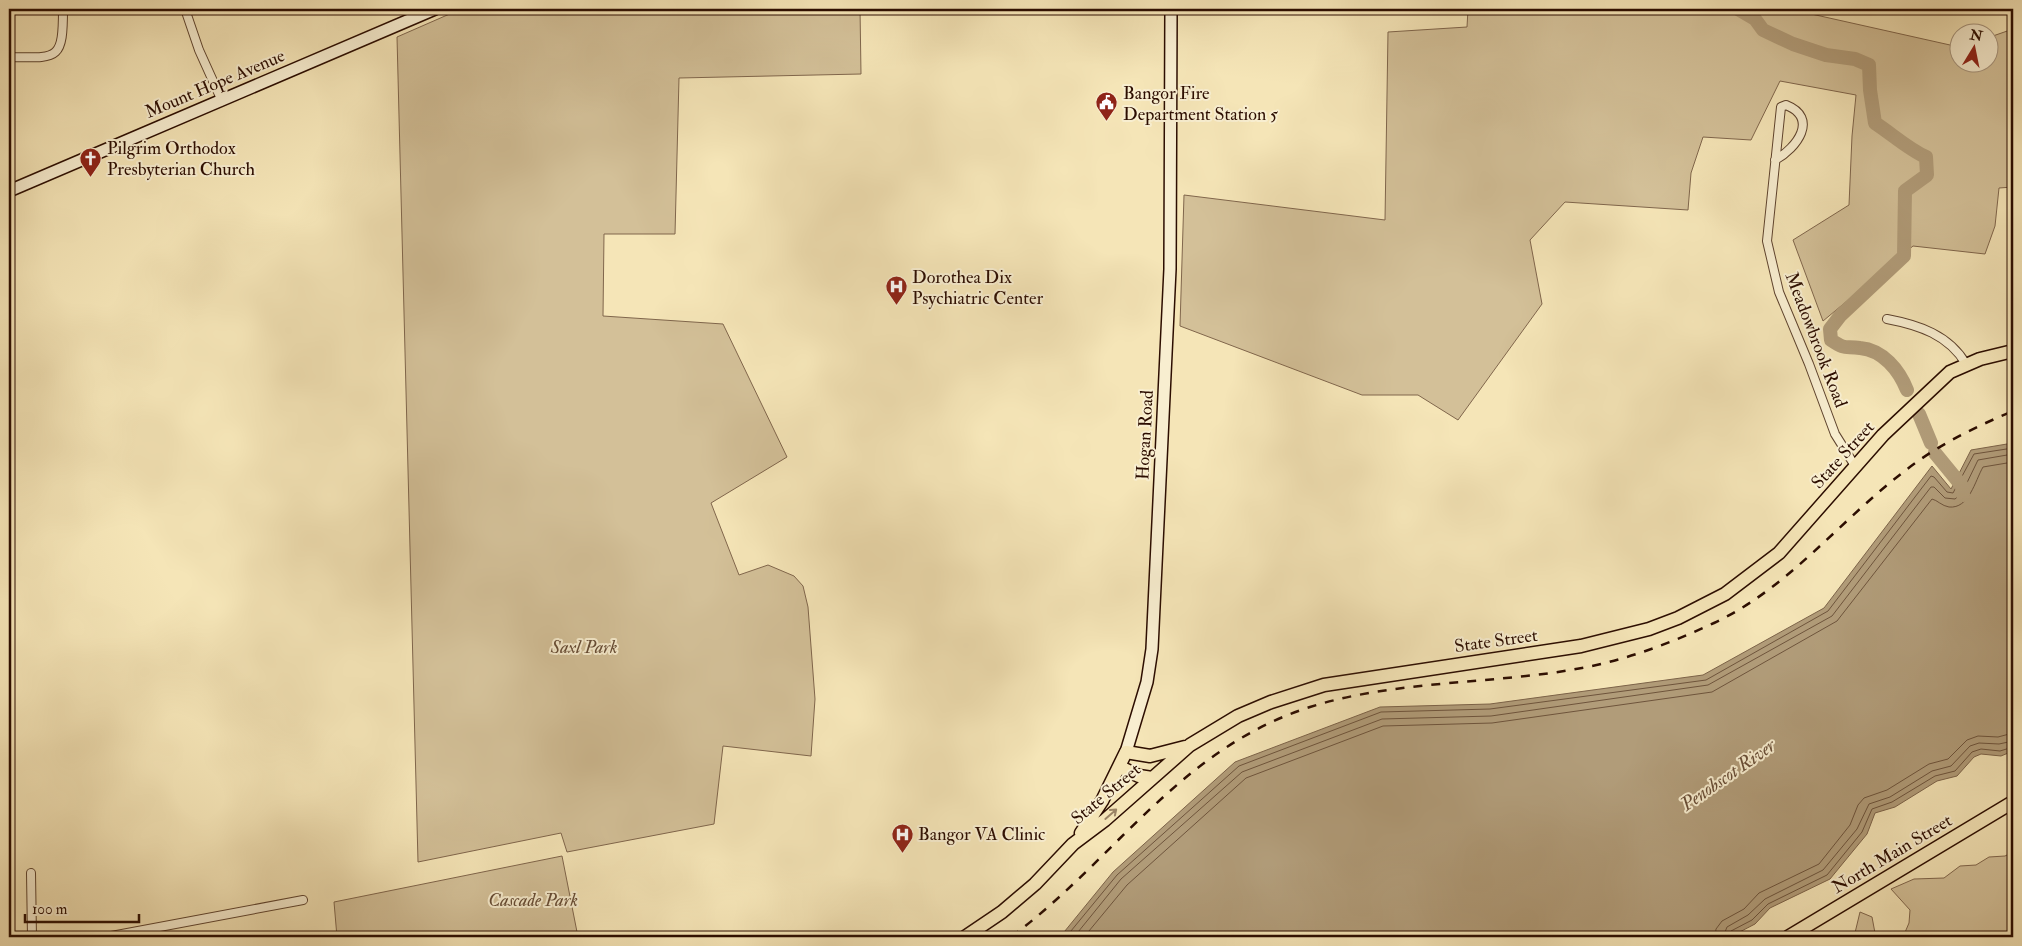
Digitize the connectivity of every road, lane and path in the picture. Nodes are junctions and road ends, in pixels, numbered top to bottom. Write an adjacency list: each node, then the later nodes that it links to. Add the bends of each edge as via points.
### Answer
1 (63, 9): 5 (street, via 62,38 57,52 44,58)
2 (185, 9): 6 (street)
3 (435, 9): 6 (main road, Mount Hope Avenue)
4 (1171, 9): 14 (main road, Hogan Road, via 1170,269 1152,648 1147,682)
5 (9, 57)
6 (222, 101): 8 (main road, Mount Hope Avenue)
7 (1775, 160): 7 (street, Meadowbrook Road, via 1781,106 1786,104 1797,109 1803,118 1802,129 1791,150); 12 (street, Meadowbrook Road, via 1767,241 1779,292 1835,434)
8 (9, 191)
9 (1887, 319): 11 (street, via 1921,327 1939,336 1960,354)
10 (2013, 351): 11 (main road, State Street)
11 (1966, 364): 12 (main road, State Street, via 1940,381)
12 (1855, 466): 13 (main road, State Street, via 1779,553 1725,594 1678,618 1581,646 1324,685 1238,716)
13 (1190, 745): 14 (main road, via 1150,756); 16 (main road, State Street)
14 (1126, 752): 15 (main road, Hogan Road)
15 (1120, 767): 16 (main road); 18 (main road, Hogan Road)
16 (1152, 778): 18 (main road, State Street, one-way to 16)
17 (2013, 802): 24 (main road, North Main Street)
18 (1073, 844): 23 (main road, State Street, via 1035,884)
19 (32, 873): 21 (street)
20 (303, 900): 22 (street)
21 (32, 937)
22 (106, 937)
23 (965, 937)
24 (1788, 937)

